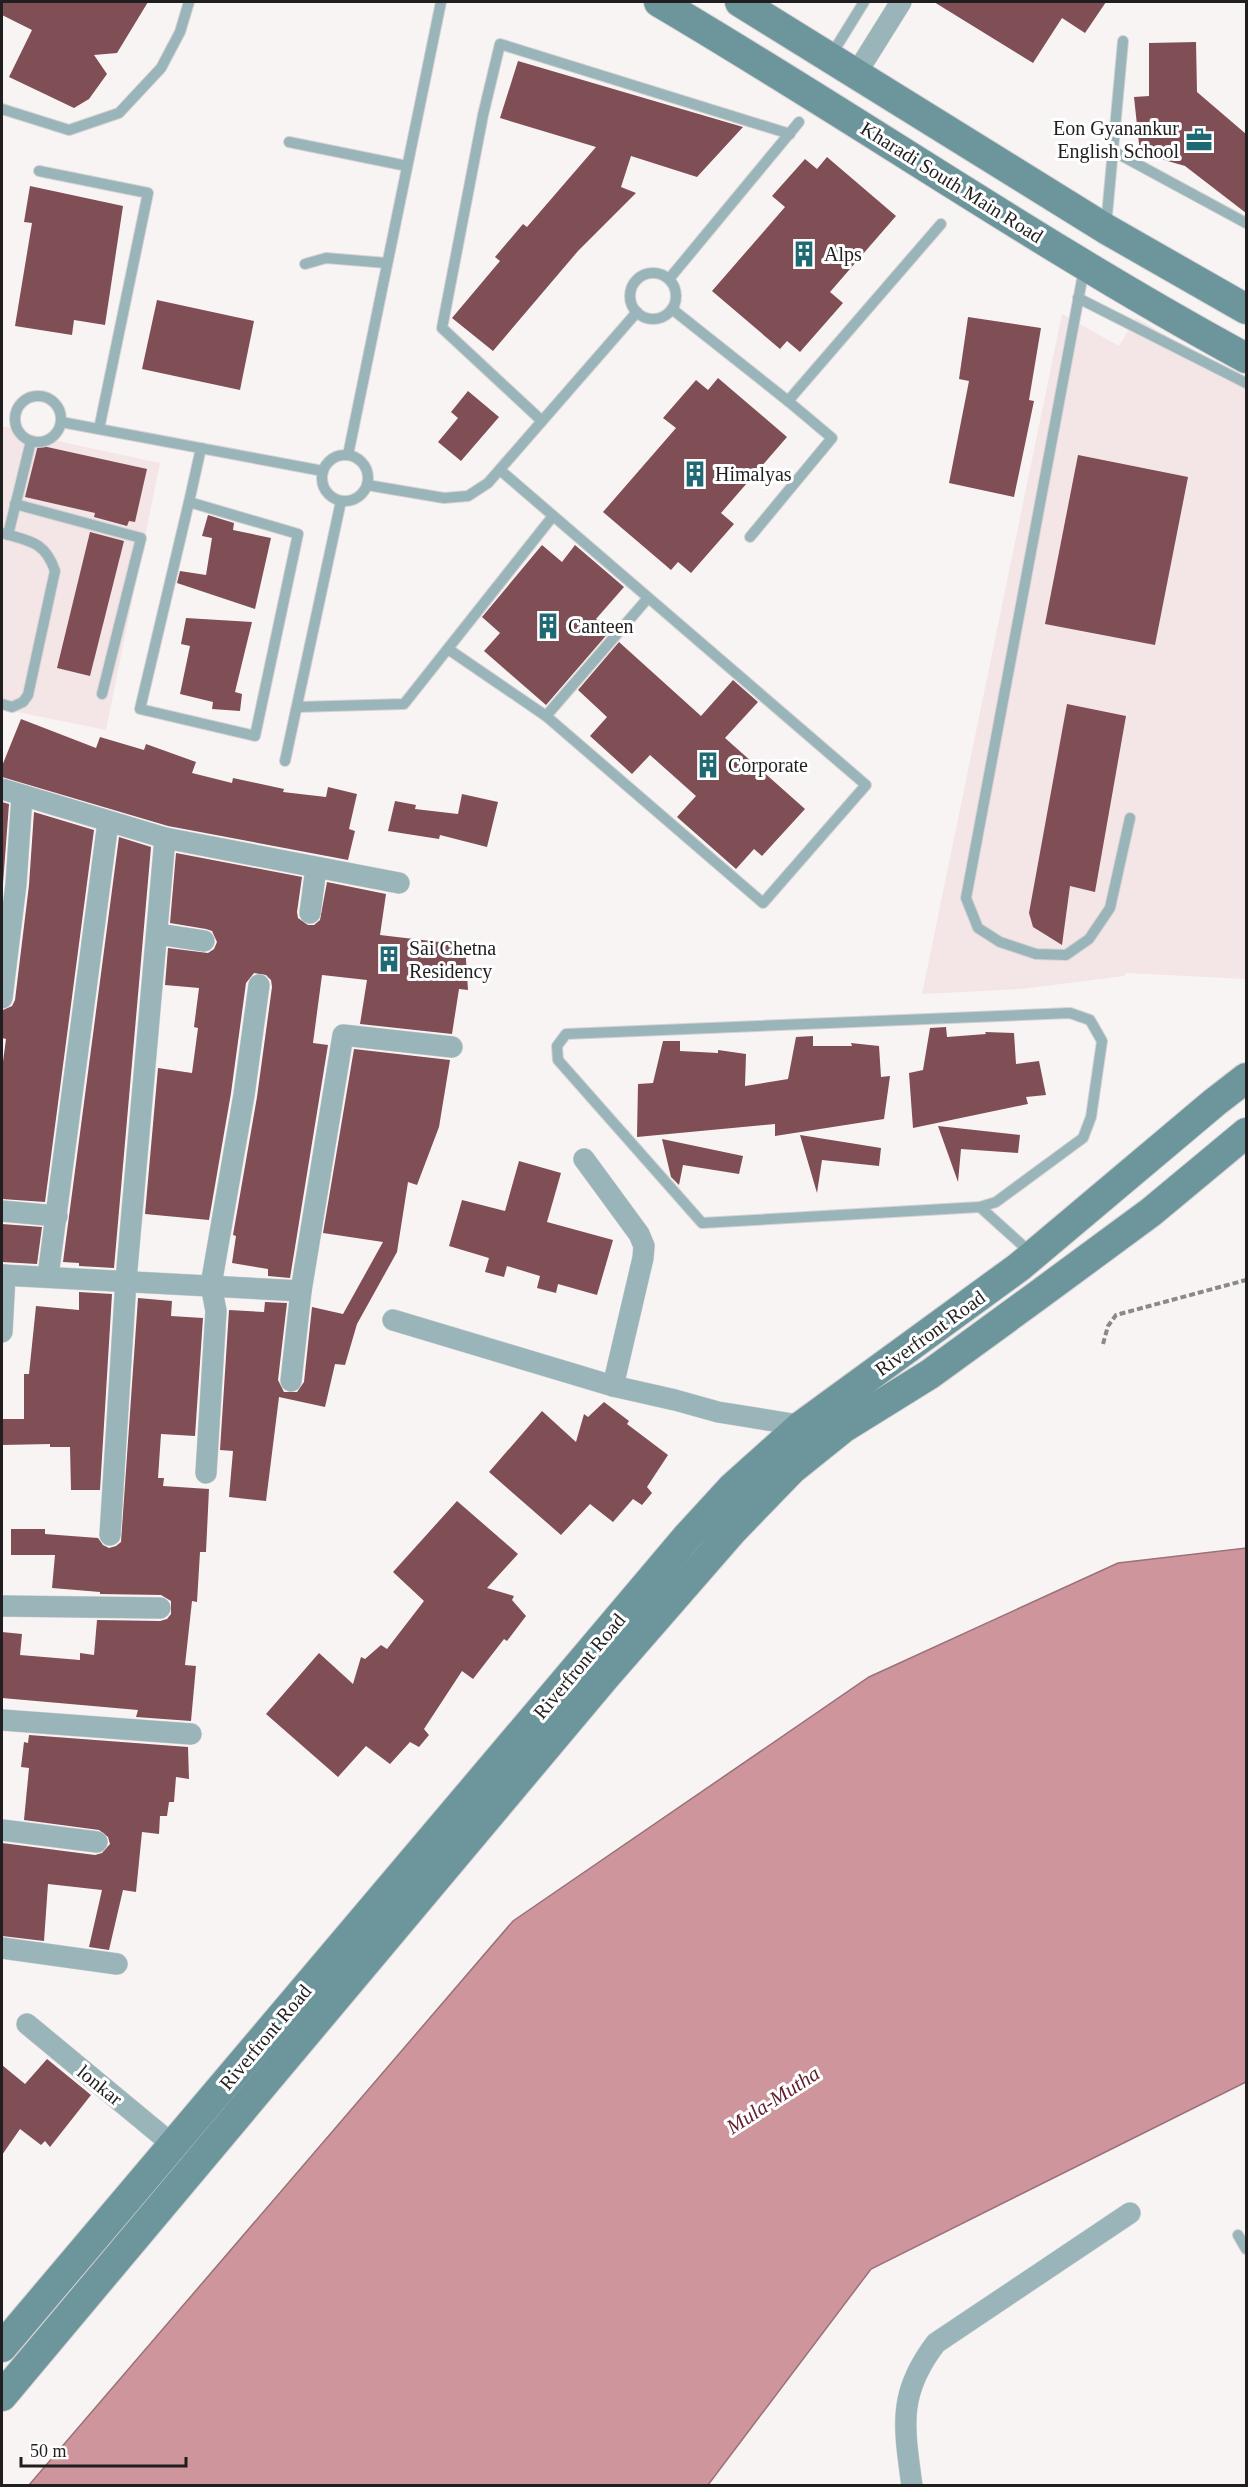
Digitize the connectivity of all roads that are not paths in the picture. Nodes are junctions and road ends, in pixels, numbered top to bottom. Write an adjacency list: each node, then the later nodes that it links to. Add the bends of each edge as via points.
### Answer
1 (189, 2): 10 (lane, via 180,32 162,68 119,113 69,130)
2 (441, 2): 15 (lane)
3 (659, 2): 22 (street, Kharadi South Main Road)
4 (864, 2): 8 (lane)
5 (901, 2): 9 (street)
6 (753, 5): 8 (street, Kharadi South Main Road)
7 (1123, 41): 14 (lane)
8 (830, 58): 9 (street, Kharadi South Main Road)
9 (856, 74): 19 (street, Kharadi South Main Road)
10 (2, 109)
11 (799, 122): 12 (lane)
12 (790, 134): 23 (lane); 31 (lane, via 500,44 442,328)
13 (289, 142): 15 (lane)
14 (1113, 151): 17 (lane); 19 (lane)
15 (407, 166): 20 (lane)
16 (39, 171): 33 (lane, via 148,193)
17 (1246, 223)
18 (941, 224): 30 (lane)
19 (1106, 229): 26 (street, Kharadi South Main Road)
20 (387, 263): 21 (lane, via 326,258); 36 (lane)
21 (305, 264)
22 (1085, 265): 24 (lane); 28 (street, Kharadi South Main Road)
23 (669, 279): 25 (lane, via 676,293); 27 (lane, via 655,273 634,283 630,298)
24 (1078, 298): 29 (lane); 55 (lane, via 966,898 978,928 1000,942 1036,954 1066,955 1089,939 1110,908)
25 (672, 309): 27 (lane, via 652,319); 30 (lane)
26 (1246, 309)
27 (637, 312): 31 (lane)
28 (1246, 358)
29 (1246, 383)
30 (788, 401): 45 (lane, via 832,438)
31 (542, 421): 37 (lane)
32 (61, 422): 33 (lane); 34 (lane, via 47,440); 34 (lane, via 52,400 29,398 17,408 15,416 18,431)
33 (99, 429): 35 (lane)
34 (31, 441): 42 (lane)
35 (201, 448): 38 (lane); 41 (lane)
36 (348, 455): 38 (lane, via 333,459); 39 (lane, via 362,463)
37 (500, 470): 39 (lane, via 468,496 444,498); 43 (lane)
38 (323, 471): 40 (lane, via 327,494)
39 (367, 485): 40 (lane, via 357,498)
40 (341, 501): 50 (lane)
41 (189, 502): 41 (lane, via 140,709 255,735 298,534)
42 (15, 504): 44 (lane); 48 (lane, via 141,538)
43 (553, 516): 46 (lane); 47 (lane)
44 (5, 534): 49 (lane, via 38,544 50,554 55,571 28,695 12,707)
45 (750, 537)
46 (648, 598): 51 (lane); 51 (lane, via 866,785 763,903)
47 (448, 649): 50 (lane, via 404,704); 51 (lane)
48 (102, 694)
49 (2, 704)
50 (297, 707): 52 (lane)
51 (546, 716)
52 (285, 761)
53 (2, 789): 54 (street)
54 (22, 796): 56 (street); 64 (street)
55 (1130, 818)
56 (108, 822): 57 (street); 71 (street)
57 (165, 838): 58 (street); 61 (street)
58 (316, 868): 59 (street); 60 (street)
59 (399, 883)
60 (310, 913)
61 (158, 934): 62 (street); 75 (street)
62 (204, 941)
63 (260, 985): 76 (street)
64 (2, 998)
65 (452, 1047): 77 (street, via 343,1035)
66 (1246, 1078): 72 (street, Riverfront Road)
67 (1246, 1133): 83 (street, Riverfront Road, via 1151,1212 1028,1303 930,1374)
68 (584, 1159): 81 (street, via 644,1246)
69 (980, 1207): 69 (lane, via 702,1223 558,1060 557,1046 566,1034 1070,1013 1090,1020 1102,1041 1091,1117 1083,1138 996,1202); 72 (lane)
70 (2, 1210): 71 (street)
71 (57, 1216): 74 (street)
72 (1034, 1255): 82 (street, Riverfront Road)
73 (3, 1275): 74 (street); 79 (street)
74 (48, 1276): 75 (street)
75 (126, 1280): 76 (street); 85 (street)
76 (211, 1285): 77 (street); 84 (street, via 216,1311)
77 (301, 1291): 80 (street)
78 (393, 1320): 81 (street)
79 (2, 1332)
80 (291, 1381)
81 (613, 1386): 82 (street, via 718,1412)
82 (801, 1426): 83 (street); 95 (street, Riverfront Road, via 732,1488 687,1537)
83 (843, 1428): 100 (street, Riverfront Road, via 792,1469 695,1573)
84 (206, 1473)
85 (110, 1535)
86 (2, 1606): 87 (street)
87 (160, 1608)
88 (2, 1720): 89 (street)
89 (191, 1734)
90 (2, 1830): 91 (street)
91 (98, 1842)
92 (2, 1948): 93 (street)
93 (117, 1965)
94 (27, 2025): 95 (street, lonkar)
95 (173, 2145): 99 (street, Riverfront Road)
96 (1130, 2214): 101 (street, via 936,2343 919,2364 908,2394 904,2429)
97 (1238, 2235): 98 (lane)
98 (1246, 2249)
99 (2, 2347)
100 (2, 2396)
101 (912, 2486)

